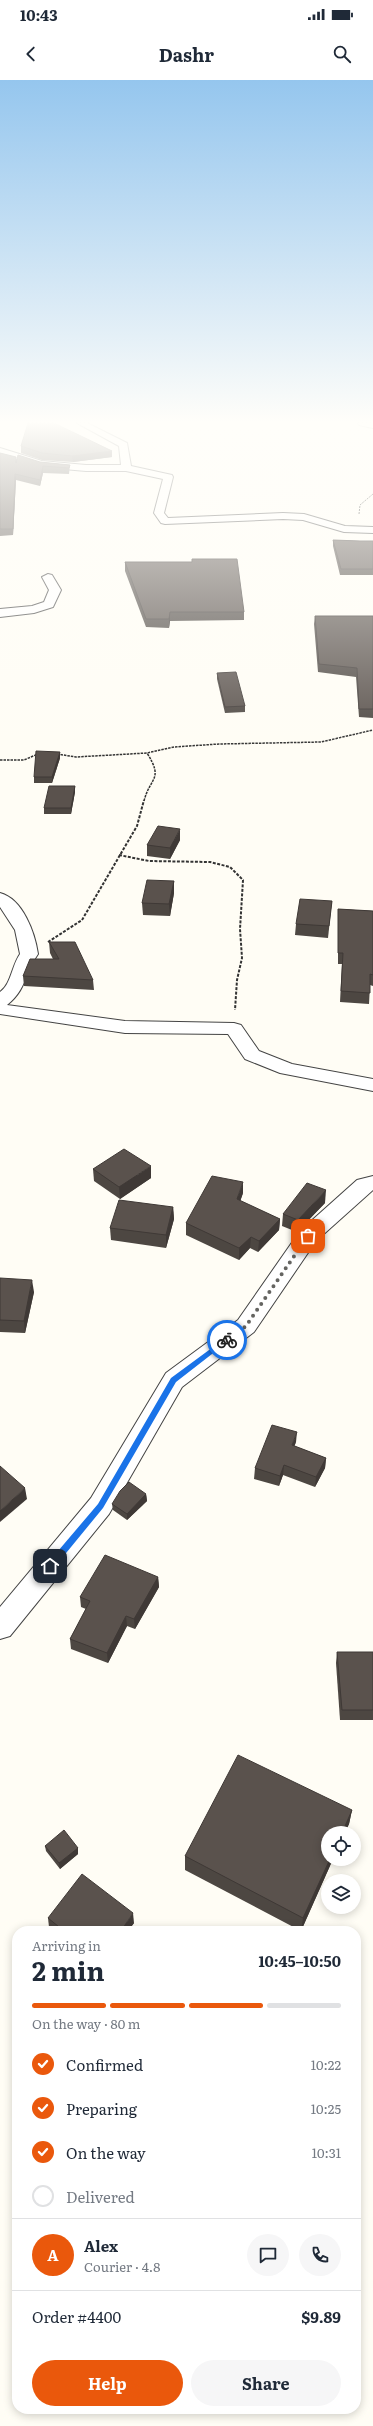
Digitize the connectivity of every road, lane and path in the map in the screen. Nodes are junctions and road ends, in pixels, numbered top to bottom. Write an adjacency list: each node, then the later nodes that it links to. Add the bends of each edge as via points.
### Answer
1 (48, 577): 2 (street, via 55,590 49,604)
2 (34, 609): 3 (street); 4 (street)
3 (0, 613)
4 (0, 624)
5 (373, 730): 6 (path, via 321,742 219,744 174,747)
6 (147, 753): 8 (path, via 76,757); 12 (path, via 154,764 156,778 145,797 137,826)
7 (42, 754): 11 (path, via 24,760)
8 (54, 754)
9 (0, 757): 11 (path)
10 (0, 760): 11 (path)
11 (6, 760)
12 (119, 855): 14 (path, via 82,920); 17 (path, via 150,861 210,862 230,867 243,880 240,929 242,958 237,980)
13 (0, 898): 14 (street, via 13,909 28,938)
14 (29, 954): 15 (street, via 23,962 12,992)
15 (0, 1001)
16 (0, 1009): 17 (street, via 125,1027)
17 (234, 1029): 18 (street, via 252,1055 287,1069)
18 (373, 1085)
19 (373, 1183): 20 (street, via 364,1185 308,1236 246,1326 174,1380 100,1506)
20 (0, 1627)

